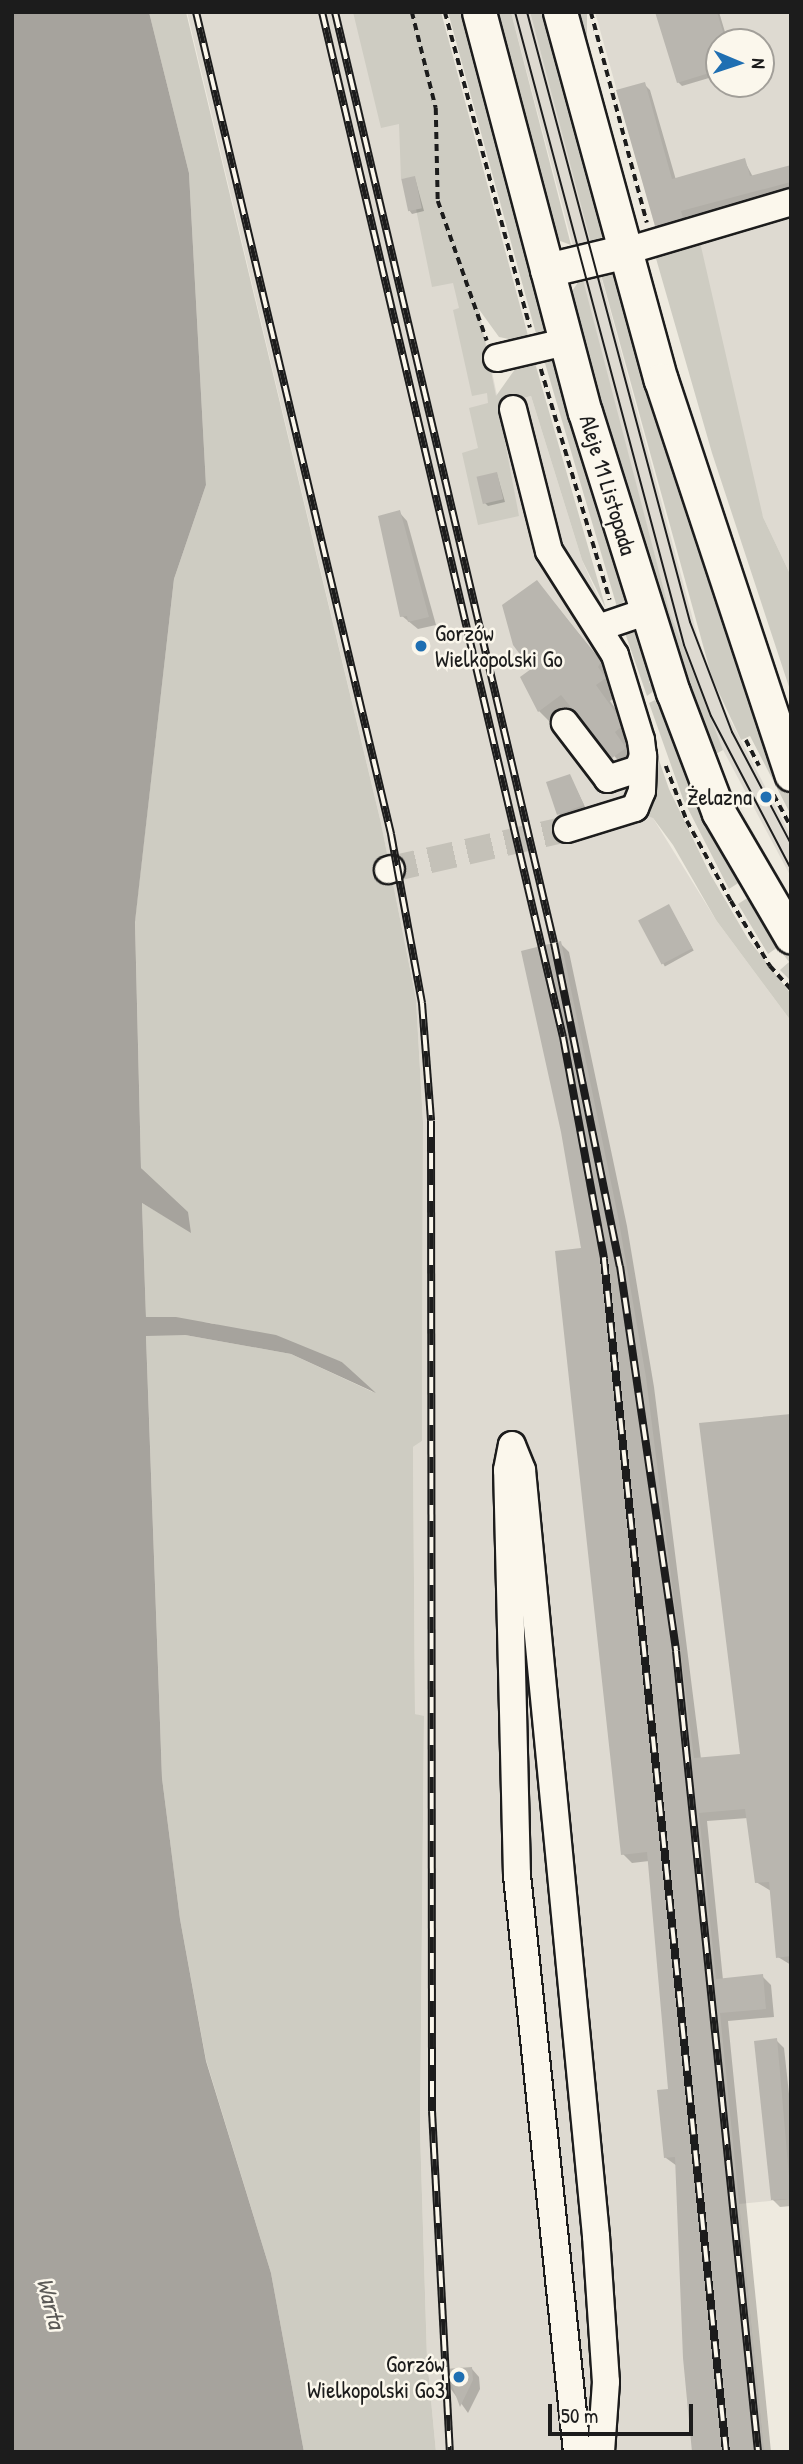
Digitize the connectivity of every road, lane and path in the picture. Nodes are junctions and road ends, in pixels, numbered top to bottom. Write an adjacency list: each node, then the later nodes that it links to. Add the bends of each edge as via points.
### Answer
1 (412, 12): 9 (path, via 436,108 438,201 482,332)
2 (479, 12): 7 (main road, Aleje 11 Listopada)
3 (560, 12): 6 (main road)
4 (591, 12): 6 (path, via 646,209)
5 (791, 202): 6 (lane)
6 (638, 248): 7 (main road); 16 (main road, via 717,562)
7 (547, 270): 8 (main road, Aleje 11 Listopada)
8 (565, 342): 9 (lane); 11 (main road, Aleje 11 Listopada)
9 (497, 358)
10 (513, 409): 12 (lane, via 549,551)
11 (648, 611): 12 (lane); 15 (main road, Aleje 11 Listopada)
12 (601, 627): 14 (lane, via 615,655)
13 (565, 723): 14 (lane, via 608,779 638,769)
14 (643, 756): 17 (lane, via 642,791 635,808)
15 (705, 771): 18 (main road, via 732,806 771,878); 19 (main road, Aleje 11 Listopada, via 734,844)
16 (791, 774)
17 (568, 829)
18 (791, 895)
19 (791, 936)
20 (578, 2452): 21 (lane, via 517,1875 507,1470 512,1445 522,1471 593,2208 606,2382)
21 (601, 2452)

